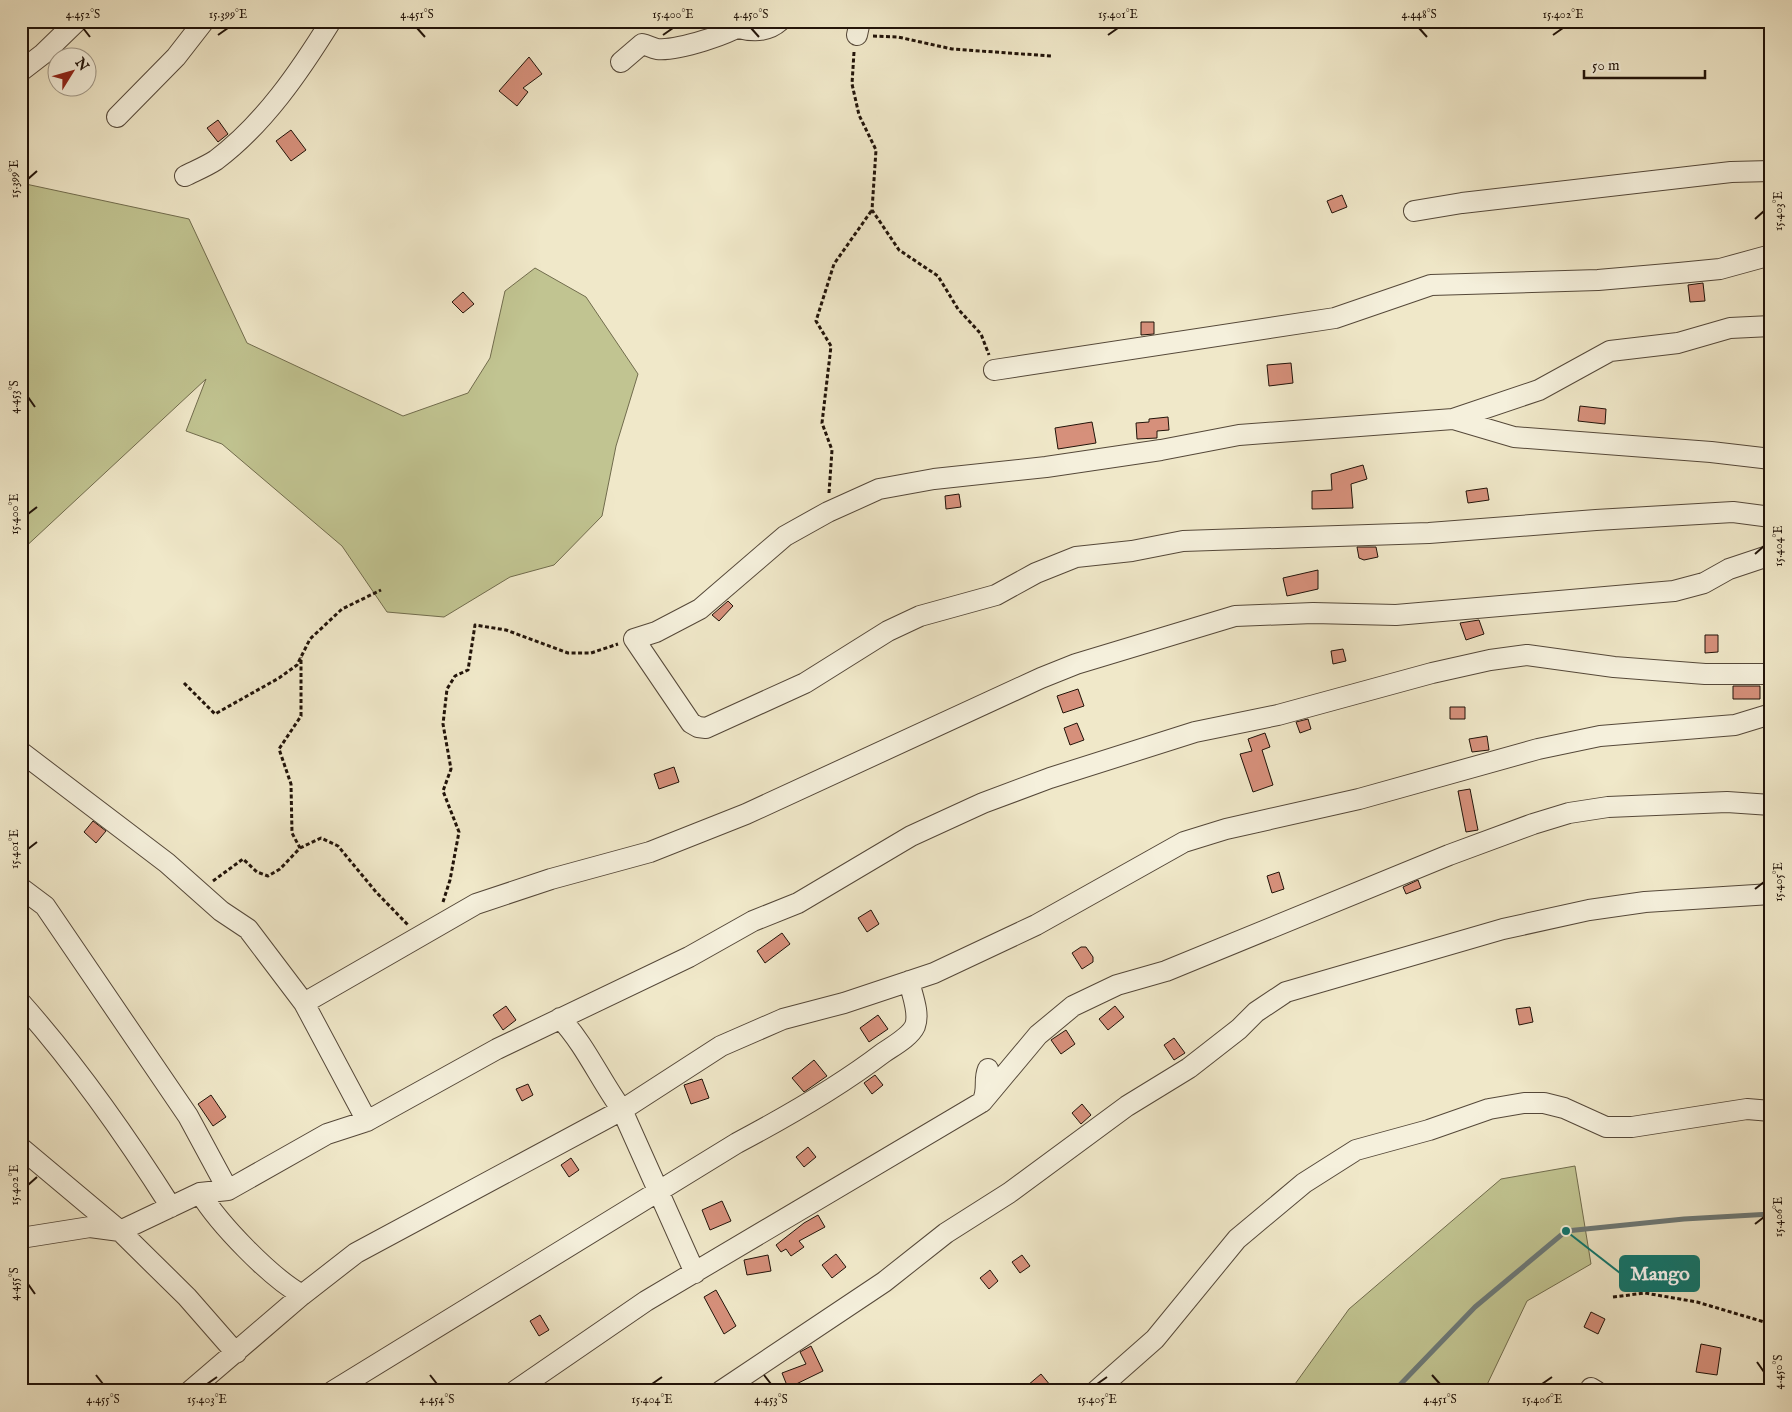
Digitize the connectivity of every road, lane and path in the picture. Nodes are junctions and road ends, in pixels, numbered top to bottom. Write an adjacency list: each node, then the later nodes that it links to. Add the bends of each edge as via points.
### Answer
1 (77, 21): 9 (street)
2 (204, 21): 10 (street, via 176,57)
3 (331, 21): 12 (street, via 283,92 242,138 215,161)
4 (780, 21): 5 (street, via 767,30 750,31)
5 (743, 25): 8 (street, via 699,42 658,49 642,44)
6 (859, 28): 7 (path, via 952,50); 13 (path, via 852,84 859,116 876,150)
7 (1050, 56)
8 (621, 62)
9 (21, 71)
10 (117, 117)
11 (1771, 171): 14 (street, via 1731,172)
12 (185, 176)
13 (872, 210): 17 (path, via 899,250 938,276 958,308 981,334); 20 (path, via 834,264 816,321 831,346 822,423 832,450)
14 (1414, 211)
15 (1771, 255): 17 (street, via 1720,269 1679,273 1598,280 1431,285 1335,318)
16 (1771, 326): 18 (street, via 1730,328 1678,343 1610,351 1539,390)
17 (994, 370)
18 (1453, 419): 19 (street, via 1514,437); 20 (street, via 1239,435 1151,452 934,479 880,489)
19 (1771, 459)
20 (828, 512): 24 (street, via 785,536 700,609 656,632)
21 (1771, 517): 24 (street, via 1733,512 1704,513 1429,533 1183,541 1076,557 1036,572 996,596 920,616 888,631 805,683 706,728 691,723)
22 (1771, 555): 35 (street, via 1738,566 1704,583 1674,591 1396,615 1313,613 1235,616 1076,664 746,814 650,852 476,904)
23 (381, 590): 25 (path, via 342,609 310,639)
24 (634, 639): 35 (path, via 591,653 568,652 506,630 475,625 468,670 455,676 447,689 443,724 451,769 443,791 459,832 440,911)
25 (301, 657): 27 (path, via 279,678 215,714); 31 (path, via 301,716 278,748 291,784 292,833)
26 (1771, 674): 40 (street, via 1705,674 1614,667 1527,655 1455,667 1278,715 1195,732 1050,778 974,807 911,836 798,903 753,921 689,957)
27 (184, 683)
28 (1771, 714): 37 (street, via 1735,725 1600,736 1538,749 1359,799 1226,829 1184,842 1036,926 934,973)
29 (21, 752): 33 (street, via 167,863)
30 (1771, 804): 42 (street, via 1727,802 1608,807 1569,813 1449,855 1072,1006 1038,1034)
31 (300, 848): 33 (path, via 280,869 268,876 257,872 243,859); 36 (path, via 321,838 338,846)
32 (21, 888): 47 (street, via 45,906 188,1116)
33 (198, 892): 39 (street, via 248,929)
34 (1771, 894): 61 (street, via 1645,902 1589,910 1503,929 1286,992 1256,1012 1189,1068 1127,1106 1009,1193 946,1233 884,1282)
35 (442, 924): 36 (street)
36 (418, 939): 39 (street)
37 (909, 981): 43 (street, via 799,1014 721,1046); 48 (street, via 917,1016 914,1028 906,1037 803,1107)
38 (21, 1003): 50 (street, via 104,1107)
39 (304, 1003): 45 (street)
40 (560, 1018): 43 (street, via 577,1037); 45 (street, via 471,1062)
41 (988, 1069): 42 (street)
42 (982, 1102): 53 (street)
43 (622, 1110): 48 (street); 54 (street, via 356,1253)
44 (1771, 1110): 62 (street, via 1747,1109 1606,1127 1557,1106 1524,1103 1489,1110 1356,1150 1304,1183 1237,1239 1155,1339)
45 (367, 1121): 47 (street, via 327,1134)
46 (21, 1148): 51 (street)
47 (228, 1190): 49 (street)
48 (659, 1190): 53 (street); 59 (street)
49 (200, 1193): 50 (street); 54 (street, via 208,1207 268,1271)
50 (171, 1207): 51 (street)
51 (120, 1232): 52 (street, via 90,1227); 57 (street, via 187,1297)
52 (21, 1238)
53 (695, 1273): 60 (street, via 646,1301)
54 (302, 1295): 57 (street)
55 (1613, 1298): 56 (path, via 1645,1293 1697,1302)
56 (1771, 1324)
57 (236, 1353): 58 (street)
58 (190, 1391)
59 (333, 1391)
60 (515, 1391)
61 (721, 1391)
62 (1096, 1391)

